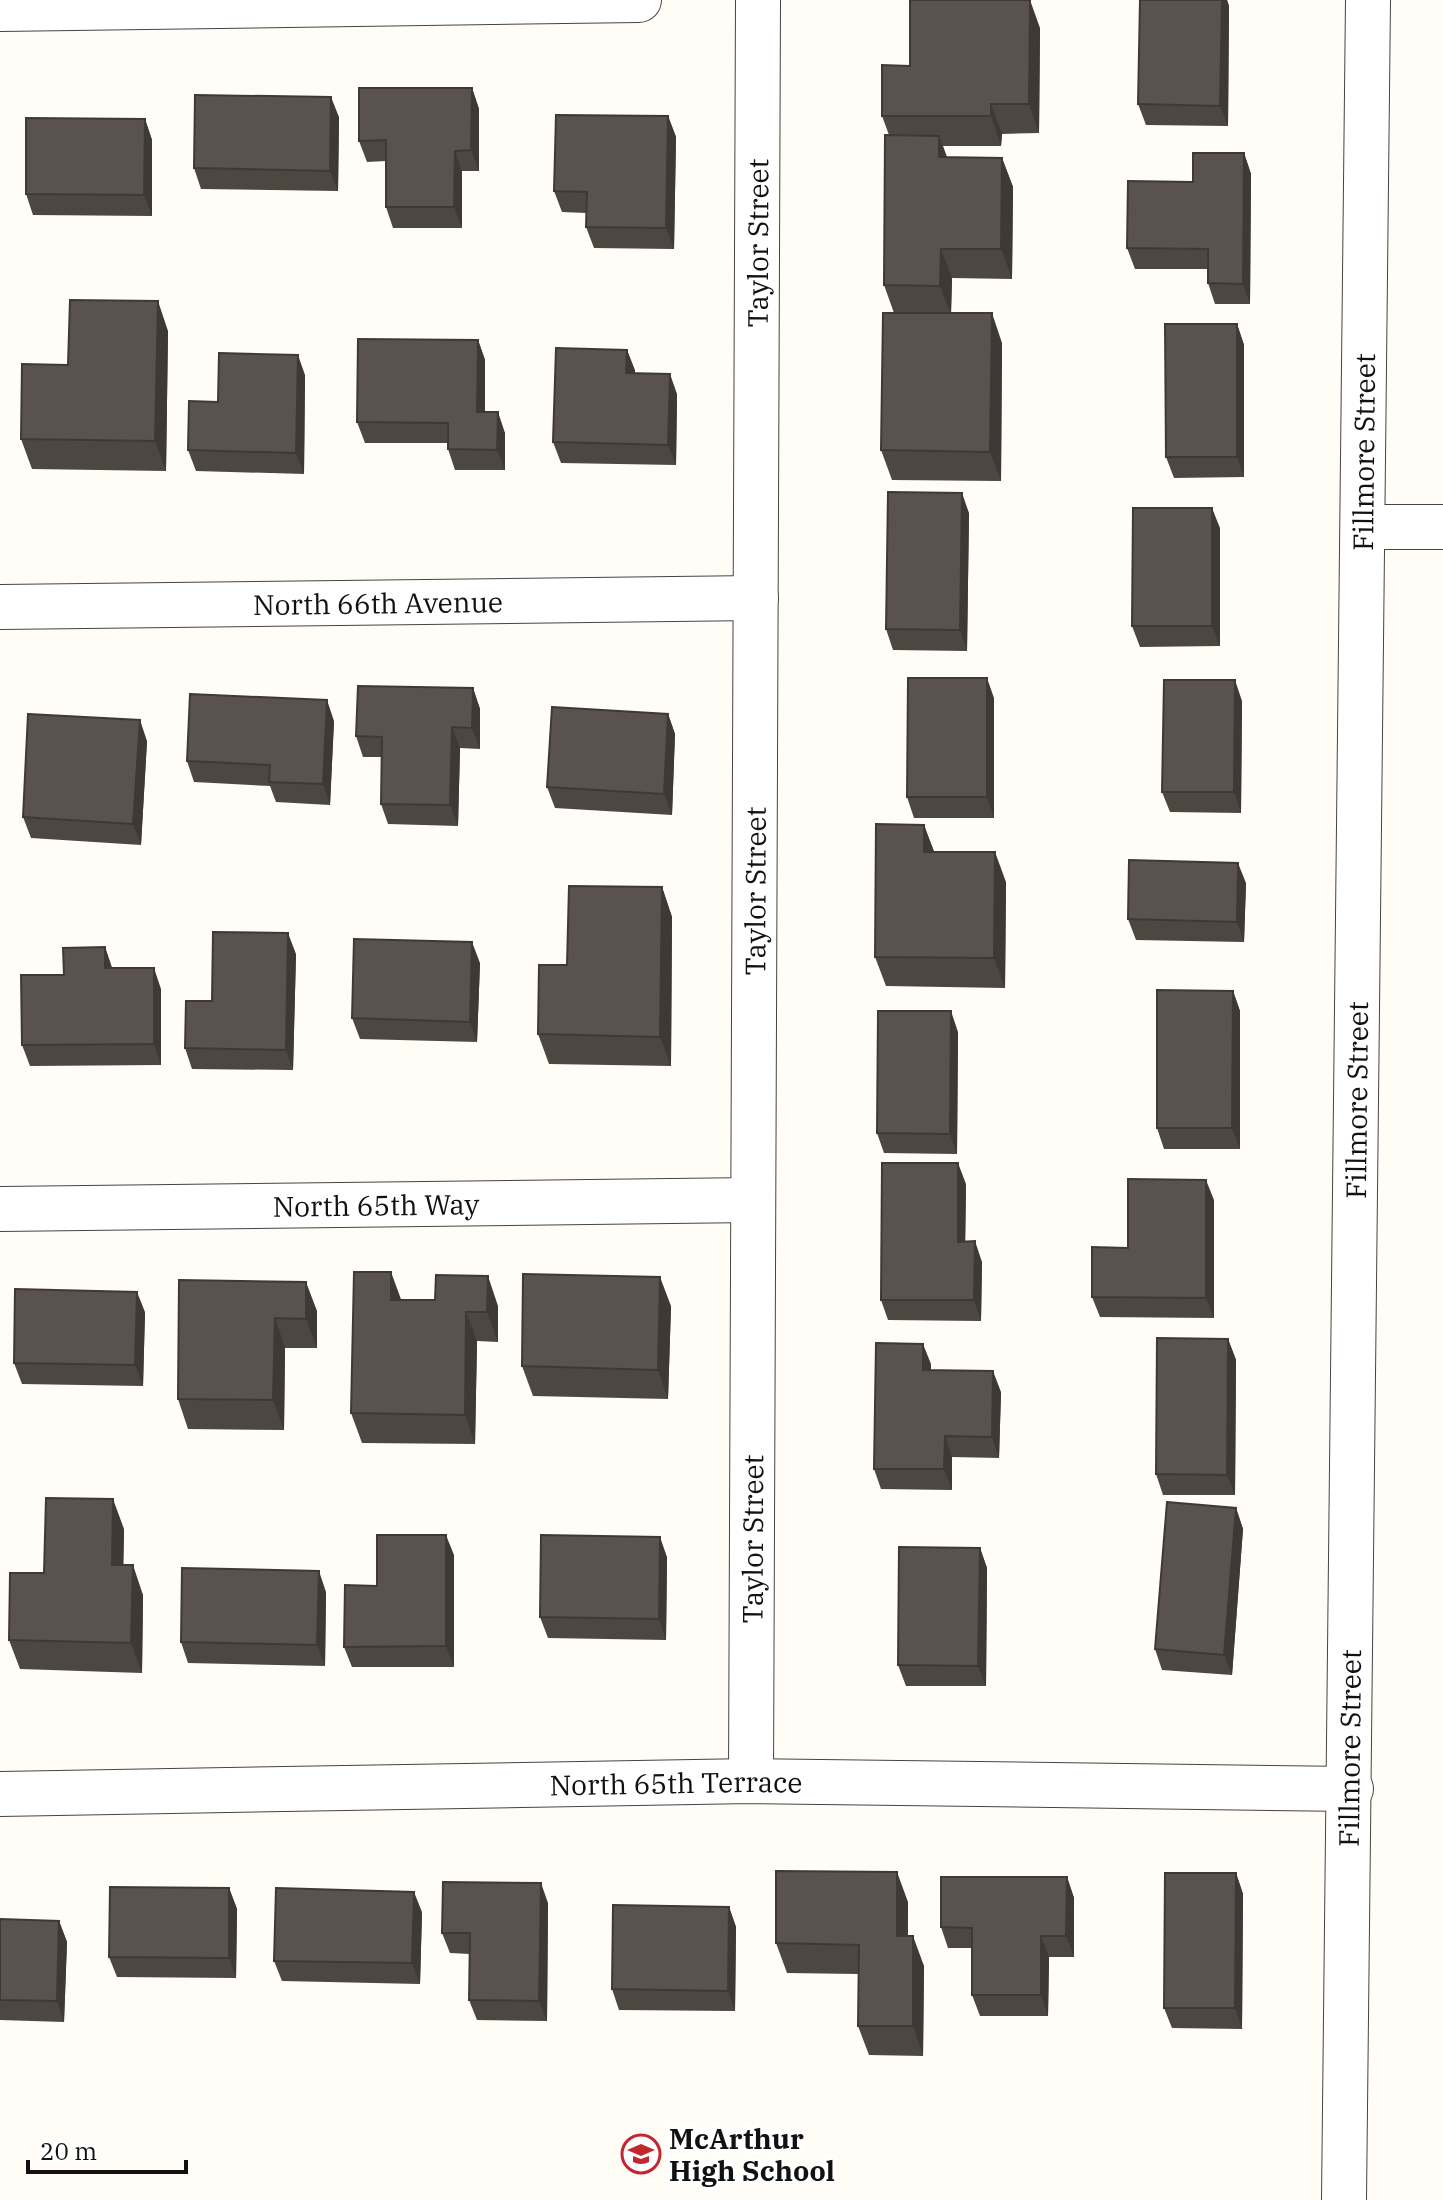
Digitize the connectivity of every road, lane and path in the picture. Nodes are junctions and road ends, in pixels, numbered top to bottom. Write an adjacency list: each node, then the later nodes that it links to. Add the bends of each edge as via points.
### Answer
1 (639, 0): 4 (street)
2 (758, 0): 7 (street, Taylor Street)
3 (1368, 0): 5 (street, Fillmore Street)
4 (0, 9)
5 (1365, 527): 6 (street); 12 (street, Fillmore Street)
6 (1443, 527)
7 (756, 598): 8 (street, North 66th Avenue); 9 (street, Taylor Street)
8 (0, 607)
9 (753, 1200): 10 (street, North 65th Way); 11 (street, Taylor Street)
10 (0, 1209)
11 (751, 1781): 12 (street, North 65th Terrace); 13 (street, North 65th Terrace)
12 (1351, 1789): 14 (street, Fillmore Street)
13 (0, 1794)
14 (1344, 2200)

